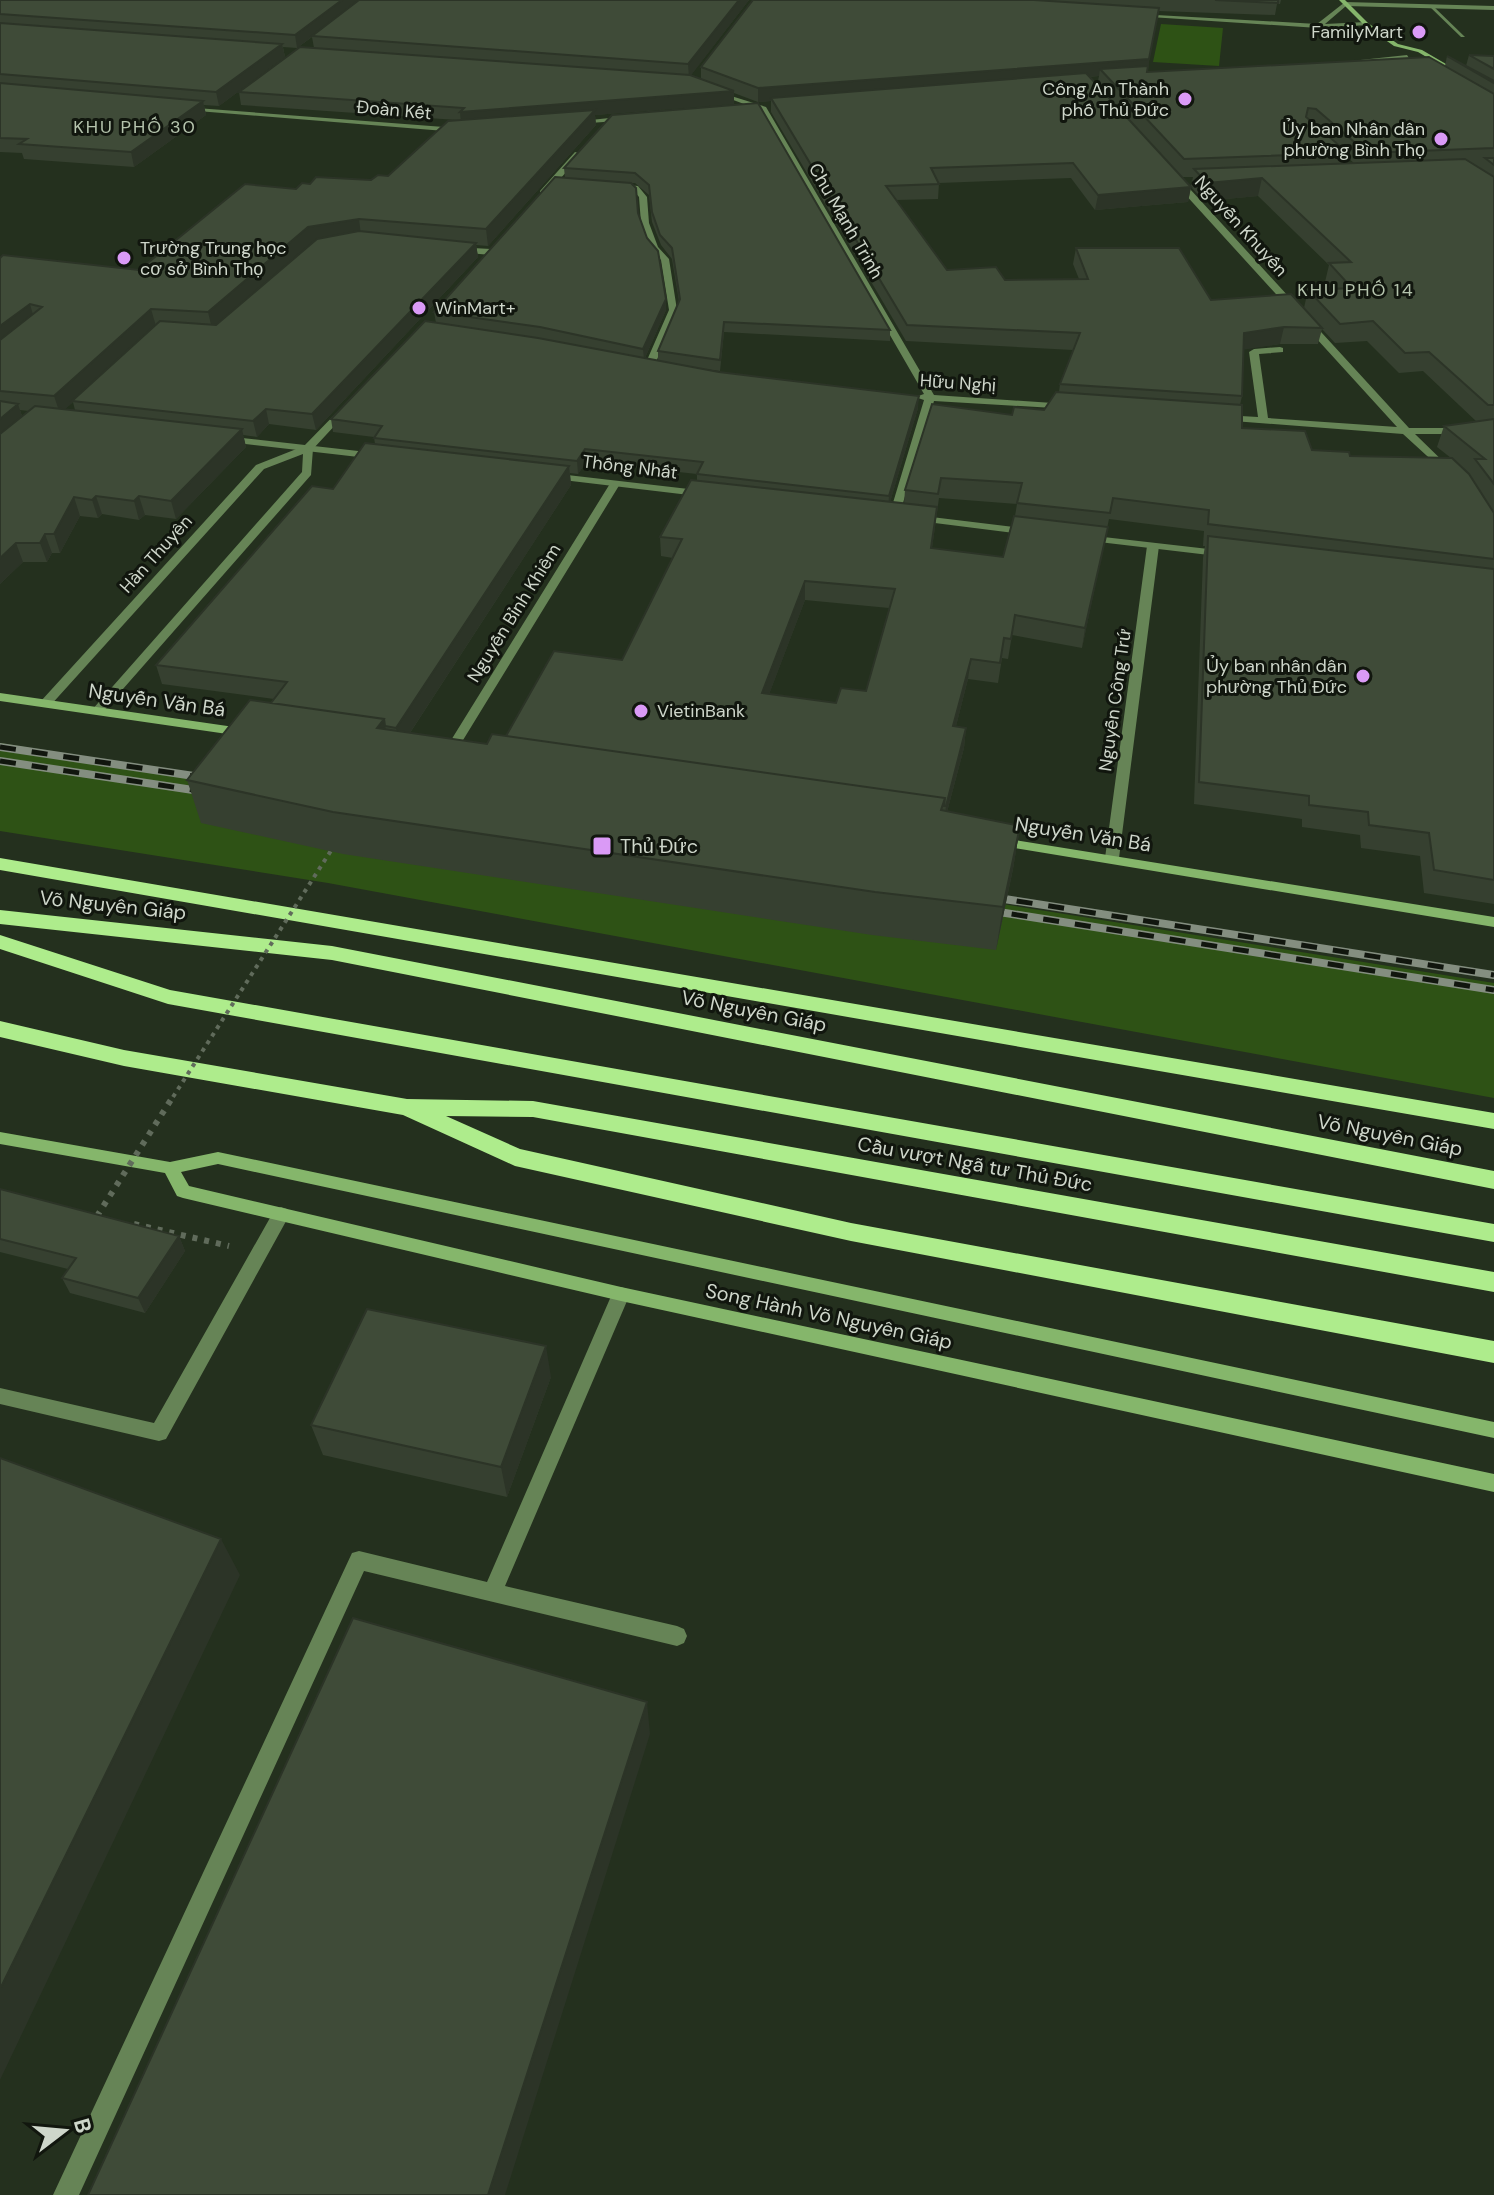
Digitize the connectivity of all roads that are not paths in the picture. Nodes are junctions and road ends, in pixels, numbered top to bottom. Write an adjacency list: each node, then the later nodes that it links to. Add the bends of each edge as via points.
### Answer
1 (1344, 2): 2 (street); 5 (main road); 6 (street)
2 (1430, 6): 3 (street); 7 (street)
3 (1494, 8)
4 (1128, 15): 6 (street)
5 (1366, 24): 6 (street); 8 (main road)
6 (1318, 26)
7 (1463, 36)
8 (1396, 45): 9 (main road); 13 (main road, via 1420,51)
9 (1407, 57): 10 (street); 11 (main road)
10 (1327, 64)
11 (1419, 65)
12 (707, 88): 17 (street)
13 (1494, 95)
14 (237, 102): 18 (street)
15 (179, 107): 18 (street, Đoàn Kết)
16 (779, 108): 17 (street)
17 (763, 109): 19 (street); 42 (street, Chu Mạnh Trinh)
18 (224, 111): 23 (street, Đoàn Kết)
19 (732, 111)
20 (639, 118): 21 (street)
21 (608, 120): 22 (street); 24 (street)
22 (565, 123)
23 (463, 130)
24 (599, 130)
25 (590, 140): 27 (street)
26 (1169, 171): 28 (street, Nguyễn Khuyến)
27 (553, 182): 30 (street); 32 (street)
28 (1180, 182): 29 (street); 47 (street, Nguyễn Khuyến)
29 (1194, 182)
30 (567, 183)
31 (608, 186): 39 (street, via 635,188 643,197 645,223 654,248 665,259 673,310)
32 (532, 205)
33 (501, 240): 35 (street)
34 (447, 248): 35 (street)
35 (491, 252): 36 (street)
36 (481, 262)
37 (1280, 350): 46 (street, via 1254,352)
38 (634, 363): 39 (street)
39 (649, 367): 40 (street)
40 (665, 369)
41 (914, 396): 42 (street, Hữu Nghị)
42 (930, 397): 44 (street, Hữu Nghị); 57 (street)
43 (350, 404): 50 (street, Hàn Thuyên)
44 (1088, 409)
45 (1215, 418): 46 (street)
46 (1263, 421): 47 (street)
47 (1406, 431): 48 (street); 53 (street, Nguyễn Khuyến)
48 (1494, 431)
49 (216, 438): 50 (street)
50 (308, 448): 51 (street); 63 (street, Hàn Thuyên, via 260,467); 64 (street, Hàn Thuyên, via 307,473)
51 (384, 457)
52 (538, 475): 54 (street, Thống Nhất)
53 (1457, 481)
54 (615, 484): 55 (street, Thống Nhất); 66 (street, Nguyễn Bỉnh Khiêm)
55 (723, 496)
56 (878, 514): 57 (street)
57 (894, 516): 58 (street)
58 (1047, 533)
59 (1077, 537): 60 (street)
60 (1153, 546): 61 (street); 69 (street, Nguyễn Công Trứ)
61 (1246, 557)
62 (0, 697): 63 (main road, Nguyễn Văn Bá)
63 (45, 704): 64 (main road, Nguyễn Văn Bá)
64 (97, 711): 65 (main road, Nguyễn Văn Bá)
65 (265, 736)
66 (436, 760): 67 (main road)
67 (459, 764)
68 (972, 838): 69 (main road, Nguyễn Văn Bá)
69 (1112, 858): 72 (main road, Nguyễn Văn Bá)
70 (0, 864): 76 (highway, Võ Nguyên Giáp)
71 (0, 917): 79 (highway, Võ Nguyên Giáp, via 332,953)
72 (1494, 922)
73 (0, 942): 81 (highway, Cầu vượt Ngã tư Thủ Đức, via 168,997)
74 (0, 1029): 75 (highway, via 124,1058)
75 (407, 1107): 82 (highway, Cầu vượt Ngã tư Thủ Đức, via 533,1109); 84 (highway, via 515,1157 851,1232)
76 (1494, 1121)
77 (0, 1138): 78 (main road, Song Hành Võ Nguyên Giáp)
78 (170, 1168): 80 (main road, Song Hành Võ Nguyên Giáp, via 183,1191); 86 (main road, Song Hành Võ Nguyên Giáp, via 218,1158)
79 (1494, 1180)
80 (281, 1214): 83 (main road, Song Hành Võ Nguyên Giáp); 85 (street, via 159,1433)
81 (1494, 1233)
82 (1494, 1282)
83 (621, 1294): 87 (main road, Song Hành Võ Nguyên Giáp); 88 (street)
84 (1494, 1352)
85 (0, 1396)
86 (1494, 1430)
87 (1494, 1483)
88 (492, 1593): 89 (street); 90 (street, via 359,1560)
89 (677, 1636)
90 (66, 2195)

